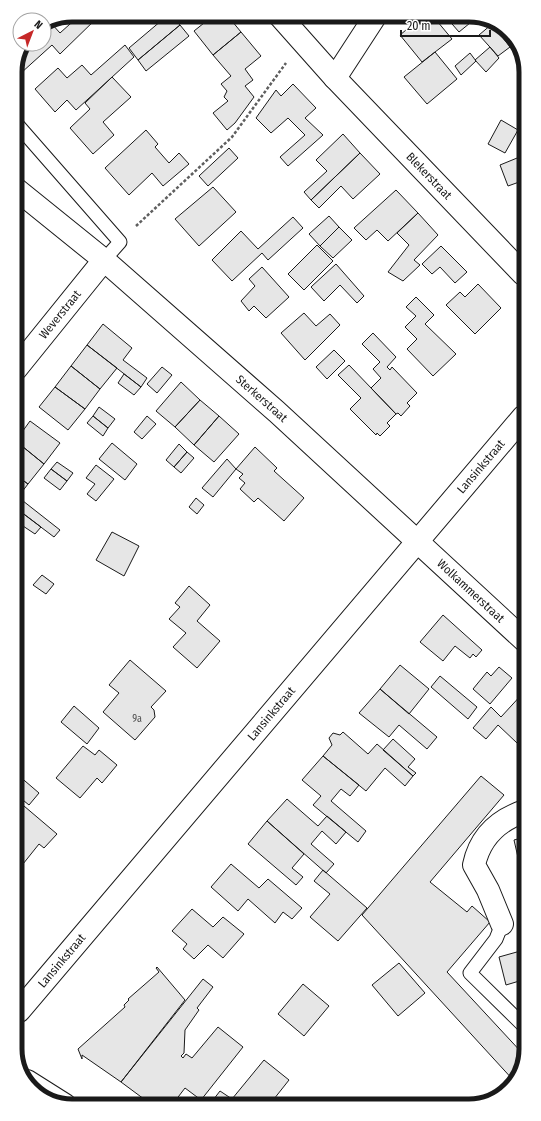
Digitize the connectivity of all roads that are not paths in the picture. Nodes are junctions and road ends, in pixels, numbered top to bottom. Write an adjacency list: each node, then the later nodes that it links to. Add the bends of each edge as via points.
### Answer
1 (284, 22): 3 (street, Blekerstraat)
2 (371, 22): 3 (street)
3 (335, 78): 7 (street, Blekerstraat)
4 (22, 130): 6 (lane, via 120,242)
5 (22, 194): 6 (street, Sterkerstraat)
6 (104, 260): 8 (street, Weverstraat); 10 (street, Sterkerstraat, via 277,412)
7 (519, 270)
8 (22, 361)
9 (519, 421): 10 (street, Lansinkstraat)
10 (416, 542): 11 (street, Wolkammerstraat); 14 (street, Lansinkstraat)
11 (519, 635)
12 (519, 814): 13 (street, via 504,820 484,838 477,850 474,865)
13 (502, 924): 15 (lane, via 496,939 470,974)
14 (22, 1006)
15 (519, 1021)

